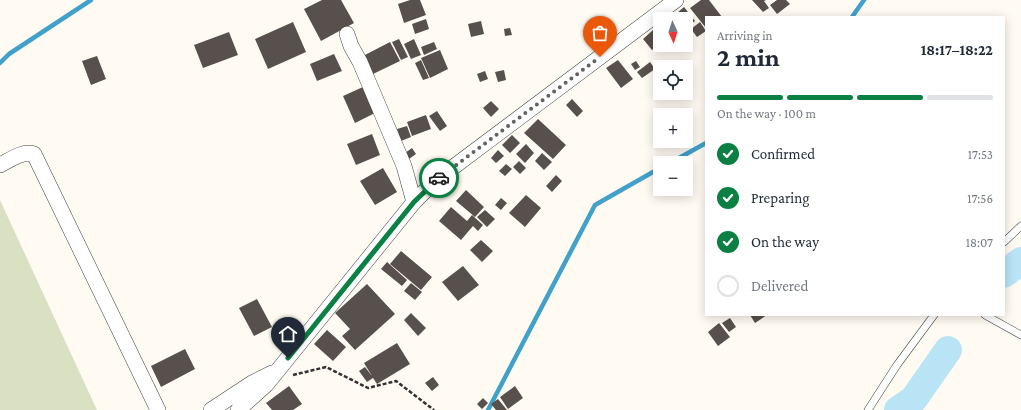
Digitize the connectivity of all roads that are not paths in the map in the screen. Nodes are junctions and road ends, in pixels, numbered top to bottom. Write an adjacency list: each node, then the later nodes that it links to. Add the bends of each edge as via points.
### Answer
1 (676, 0): 4 (street, via 436,180)
2 (347, 34): 4 (street, via 404,166)
3 (0, 165): 11 (street, via 25,153 34,154)
4 (414, 202): 10 (street)
5 (1021, 226): 6 (lane)
6 (1005, 241)
7 (933, 316): 14 (lane)
8 (987, 316): 9 (lane)
9 (1021, 335)
10 (283, 373): 12 (street, via 252,383); 13 (street)
11 (158, 410)
12 (211, 410)
13 (238, 410)
14 (868, 410)

